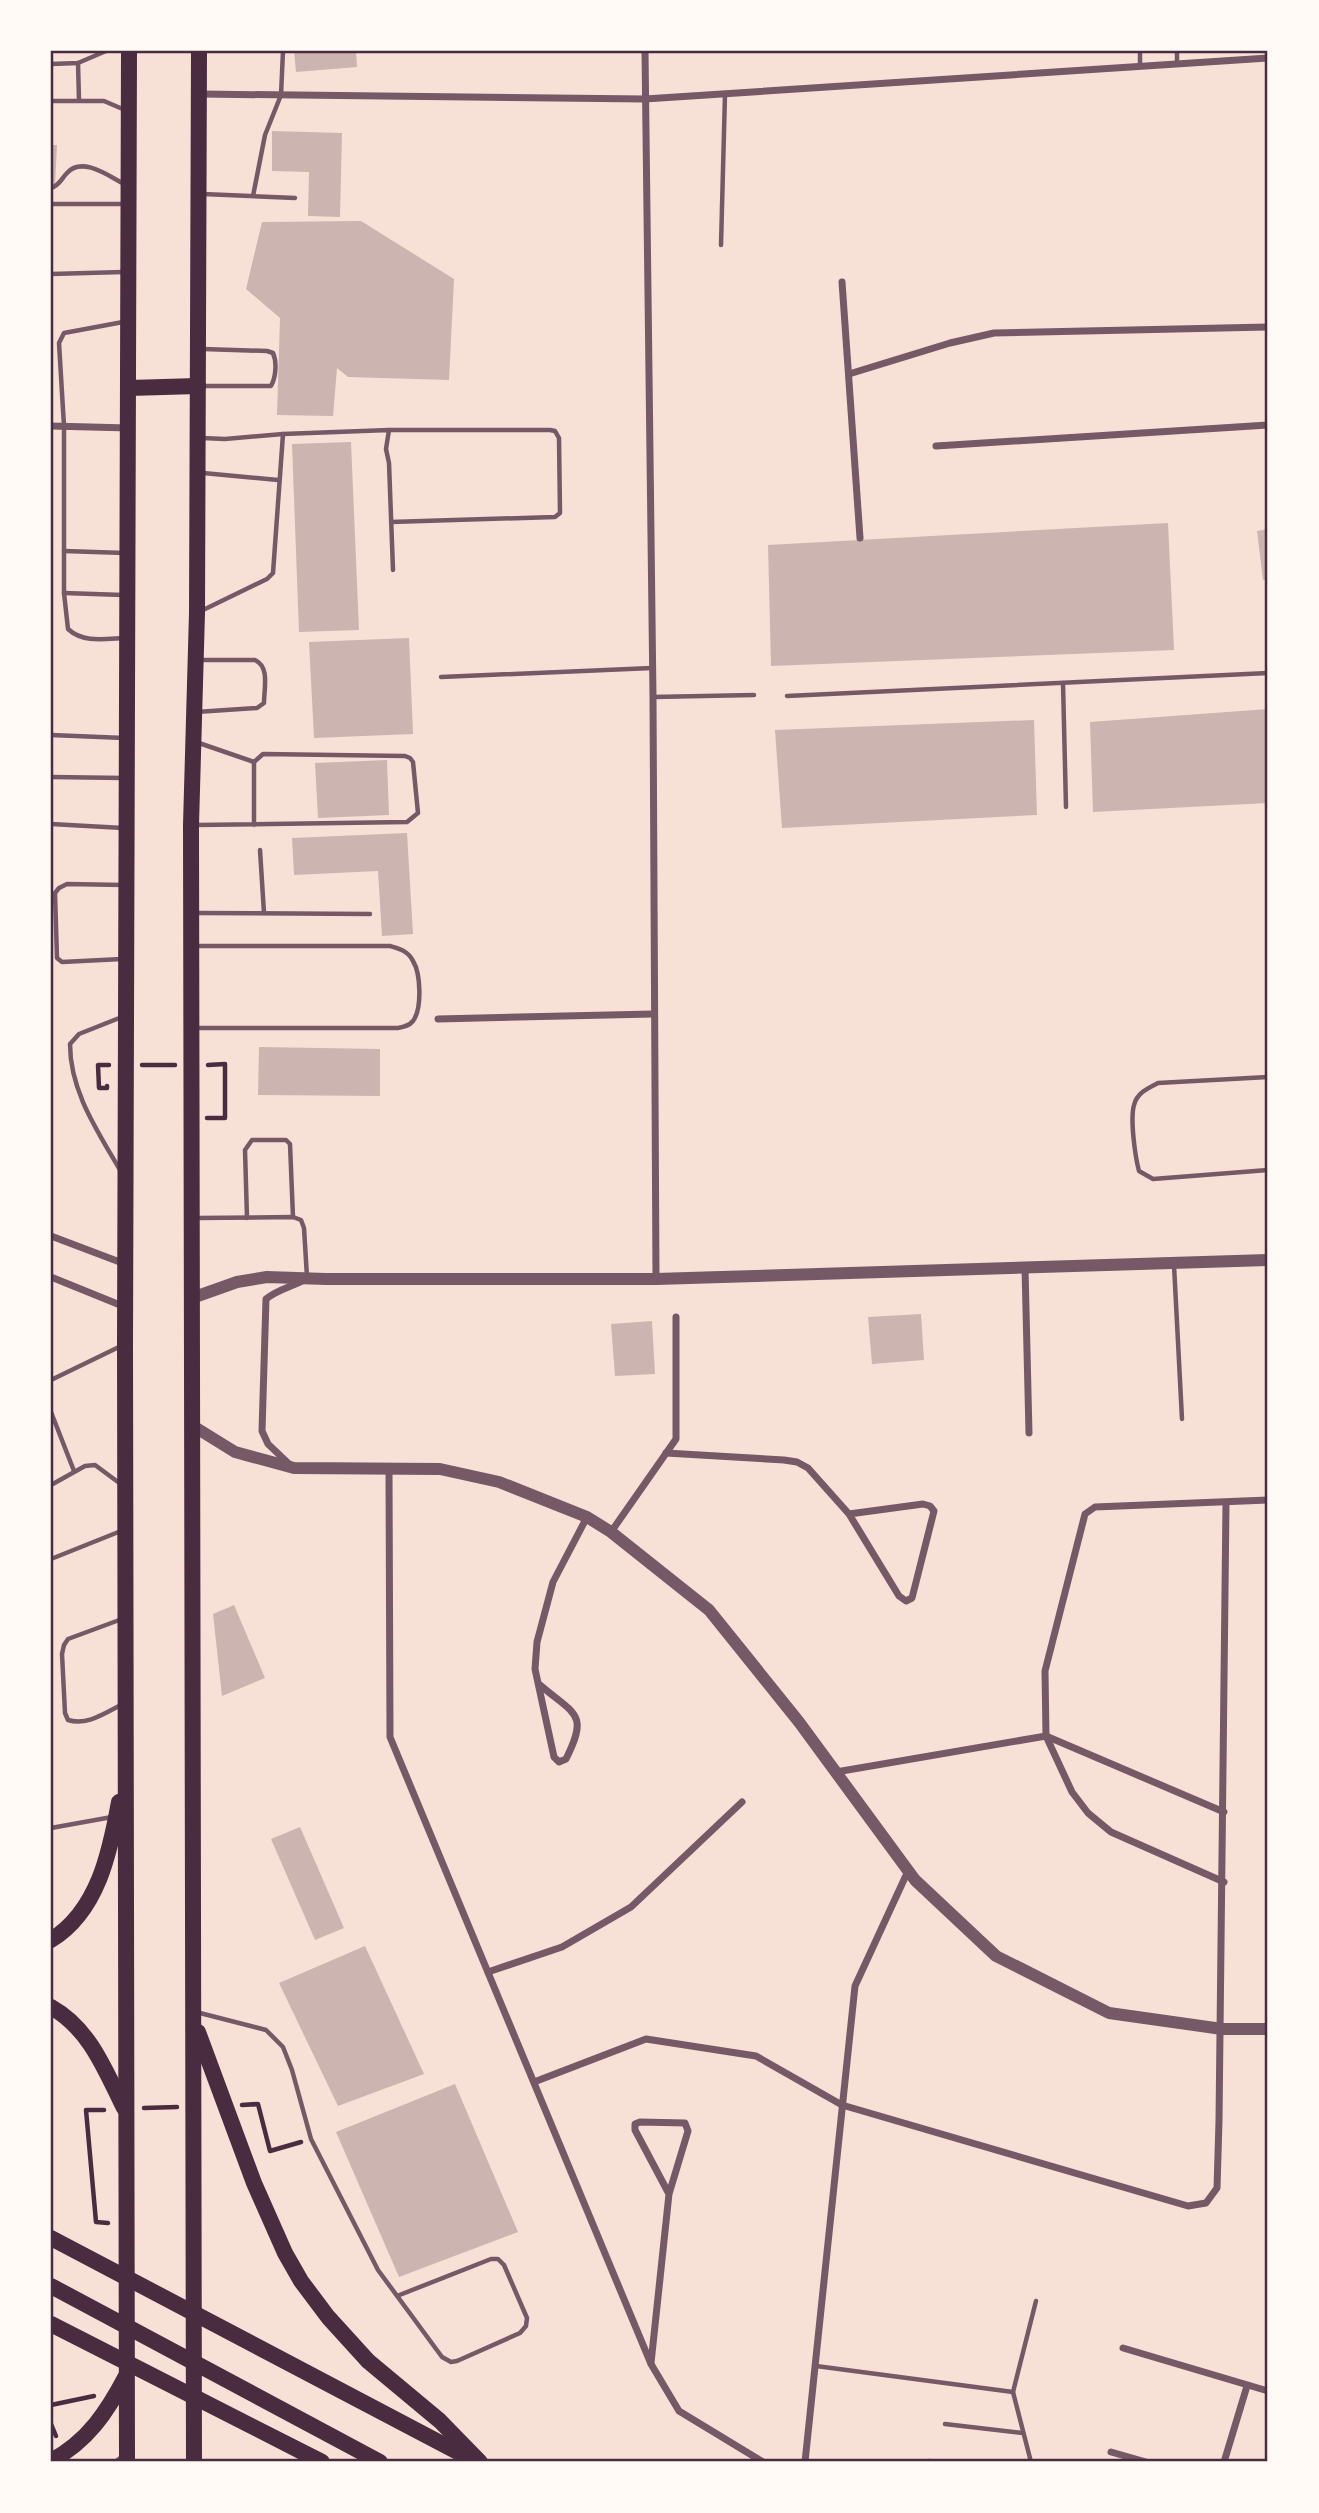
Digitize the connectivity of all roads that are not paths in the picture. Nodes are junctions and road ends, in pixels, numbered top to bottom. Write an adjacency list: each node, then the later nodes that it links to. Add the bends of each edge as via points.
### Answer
1 (106, 51): 11 (lane)
2 (129, 51): 19 (highway)
3 (200, 51): 13 (highway)
4 (283, 51): 14 (lane)
5 (645, 51): 16 (street)
6 (1140, 51): 12 (lane)
7 (1177, 51): 9 (lane)
8 (1268, 58): 9 (street)
9 (1177, 63): 12 (street)
10 (51, 64): 11 (lane)
11 (78, 64): 17 (lane)
12 (1140, 66): 15 (street)
13 (200, 94): 14 (street); 21 (highway)
14 (281, 94): 16 (street); 23 (lane, via 265,135)
15 (725, 94): 16 (street); 26 (lane)
16 (645, 99): 56 (street)
17 (79, 100): 18 (lane); 19 (lane, via 104,101)
18 (51, 101)
19 (129, 113): 22 (highway)
20 (51, 188): 22 (lane, via 76,166 90,167)
21 (199, 194): 23 (lane); 32 (highway)
22 (129, 195): 25 (lane); 27 (highway)
23 (253, 196): 24 (lane)
24 (295, 198)
25 (51, 204)
26 (721, 245)
27 (129, 272): 28 (lane); 30 (highway)
28 (51, 274)
29 (842, 282): 33 (street)
30 (129, 322): 35 (highway); 38 (lane, via 64,333 59,343)
31 (1268, 327): 33 (street, via 994,333)
32 (198, 349): 34 (highway); 34 (lane, via 267,351 276,359 271,386)
33 (849, 374): 47 (street)
34 (198, 386): 35 (highway); 42 (highway)
35 (130, 388): 39 (highway)
36 (1268, 425): 43 (street)
37 (51, 426): 38 (street)
38 (64, 426): 39 (street); 48 (lane)
39 (130, 428): 49 (highway)
40 (388, 430): 41 (lane); 46 (lane); 46 (lane, via 550,429 559,438 559,513 555,517)
41 (283, 434): 42 (lane); 45 (lane)
42 (198, 438): 44 (highway)
43 (936, 446)
44 (198, 472): 45 (lane); 53 (highway)
45 (278, 480): 53 (lane, via 273,573)
46 (391, 522): 50 (lane)
47 (860, 538)
48 (64, 551): 49 (lane); 51 (lane)
49 (129, 553): 52 (highway)
50 (393, 570)
51 (64, 593): 52 (lane); 54 (lane, via 68,629 76,636)
52 (129, 595): 54 (highway)
53 (197, 613): 55 (highway)
54 (129, 638): 65 (highway)
55 (195, 659): 63 (highway); 63 (lane, via 255,660 265,668 264,703 257,708)
56 (652, 668): 58 (lane); 62 (street)
57 (1268, 673): 59 (lane)
58 (441, 677)
59 (1063, 683): 61 (lane); 70 (lane)
60 (754, 695): 62 (lane)
61 (787, 696)
62 (653, 697): 82 (street)
63 (194, 712): 66 (highway)
64 (51, 735): 65 (lane)
65 (128, 738): 69 (highway)
66 (193, 742): 67 (lane); 72 (highway)
67 (254, 762): 73 (lane); 73 (lane, via 263,754 405,756 413,762 418,813 407,822)
68 (51, 777): 69 (lane)
69 (128, 778): 74 (highway)
70 (1066, 807)
71 (51, 824): 74 (lane)
72 (191, 825): 73 (lane); 77 (highway)
73 (254, 825)
74 (127, 828): 76 (highway)
75 (260, 850): 78 (lane)
76 (127, 885): 81 (highway); 81 (lane, via 67,884 55,893 57,958 62,962)
77 (191, 913): 78 (lane); 80 (highway)
78 (264, 913): 79 (lane)
79 (370, 914)
80 (191, 946): 85 (highway); 85 (lane, via 390,946 404,950 418,971 418,1007 406,1027)
81 (127, 959): 83 (highway)
82 (653, 1014): 84 (street); 99 (street)
83 (127, 1015): 88 (highway); 88 (lane, via 79,1034 70,1044 85,1109)
84 (438, 1019)
85 (192, 1028): 90 (highway)
86 (1268, 1077): 87 (lane, via 1158,1083 1144,1089 1134,1103 1139,1171 1153,1179)
87 (1268, 1170)
88 (126, 1180): 94 (highway)
89 (293, 1217): 91 (lane); 91 (lane, via 290,1144 286,1140 252,1140 245,1150); 98 (lane, via 301,1220 304,1228)
90 (192, 1218): 91 (lane); 100 (highway)
91 (247, 1218)
92 (51, 1236): 94 (street)
93 (1268, 1261): 95 (street)
94 (125, 1264): 101 (highway)
95 (1174, 1264): 96 (street); 106 (lane)
96 (1025, 1268): 99 (street); 108 (street)
97 (51, 1277): 101 (street)
98 (307, 1279): 99 (street); 100 (street, via 267,1277); 110 (street, via 266,1299 262,1431 268,1444)
99 (656, 1279)
100 (192, 1297): 107 (highway)
101 (126, 1308): 103 (highway)
102 (676, 1317): 109 (street, via 676,1439)
103 (125, 1344): 104 (lane); 114 (highway)
104 (51, 1380)
105 (51, 1412): 112 (lane)
106 (1182, 1419)
107 (192, 1426): 110 (street, via 235,1452); 137 (highway)
108 (1029, 1433)
109 (666, 1453): 117 (street, via 797,1462 808,1468); 120 (street)
110 (294, 1468): 111 (street)
111 (389, 1470): 118 (street, via 440,1469 499,1482); 135 (street, via 390,1737)
112 (74, 1471): 113 (lane); 114 (lane, via 95,1465)
113 (51, 1485)
114 (126, 1488): 119 (highway)
115 (1268, 1500): 116 (street)
116 (1226, 1503): 125 (street, via 1095,1507 1085,1514 1045,1671); 129 (street)
117 (849, 1514): 117 (street, via 899,1596 906,1601 912,1598 934,1511 923,1504)
118 (587, 1517): 120 (street); 123 (street, via 553,1582 540,1628 535,1669)
119 (125, 1529): 121 (lane); 122 (highway)
120 (611, 1532): 127 (street, via 709,1610)
121 (51, 1559)
122 (126, 1617): 124 (highway); 124 (lane, via 68,1639 62,1654 68,1720 77,1723 95,1718)
123 (540, 1685): 123 (street, via 579,1723 566,1759 559,1762 554,1757)
124 (126, 1703): 126 (highway)
125 (1046, 1736): 127 (street); 129 (street); 133 (street, via 1072,1792 1088,1814 1111,1832)
126 (126, 1762): 130 (highway); 142 (highway)
127 (835, 1772): 132 (street)
128 (742, 1802): 135 (street, via 631,1907 562,1947)
129 (1224, 1812): 133 (street)
130 (116, 1817): 131 (lane); 134 (highway, via 90,1898 72,1923)
131 (51, 1828)
132 (908, 1871): 138 (street, via 996,1956 1109,2013); 141 (street, via 855,1986)
133 (1224, 1882): 138 (street)
134 (52, 1937)
135 (488, 1972): 140 (street)
136 (51, 2007): 142 (highway, via 86,2036)
137 (194, 2017): 146 (lane, via 266,2030 283,2047 310,2139 378,2270); 162 (highway); 165 (highway, via 254,2183 301,2281 368,2361 440,2421)
138 (1222, 2029): 139 (street); 141 (street, via 1217,2188 1206,2203 1188,2206)
139 (1268, 2029)
140 (534, 2081): 141 (street, via 646,2039 756,2056); 150 (street)
141 (842, 2105): 151 (street)
142 (126, 2112): 152 (highway)
143 (669, 2194): 143 (street, via 687,2126 635,2124 635,2130); 150 (street)
144 (51, 2238): 165 (highway)
145 (51, 2286): 164 (highway)
146 (397, 2296): 146 (lane, via 498,2259 527,2319 526,2326 520,2333 451,2362 442,2357)
147 (1036, 2301): 155 (lane)
148 (51, 2324): 163 (highway)
149 (1123, 2348): 153 (street)
150 (651, 2364): 166 (street, via 679,2411)
151 (815, 2366): 155 (lane); 167 (street)
152 (127, 2374): 159 (highway); 161 (highway, via 95,2428)
153 (1247, 2386): 154 (street); 171 (street)
154 (1268, 2391)
155 (1013, 2392): 157 (lane)
156 (945, 2424): 157 (lane)
157 (1023, 2433): 169 (lane)
158 (1111, 2452): 170 (street)
159 (123, 2459)
160 (929, 2460): 168 (lane)
161 (51, 2461)
162 (196, 2462)
163 (322, 2462)
164 (380, 2462)
165 (479, 2462)
166 (763, 2462)
167 (805, 2462)
168 (936, 2462)
169 (1031, 2462)
170 (1146, 2462)
171 (1224, 2462)

